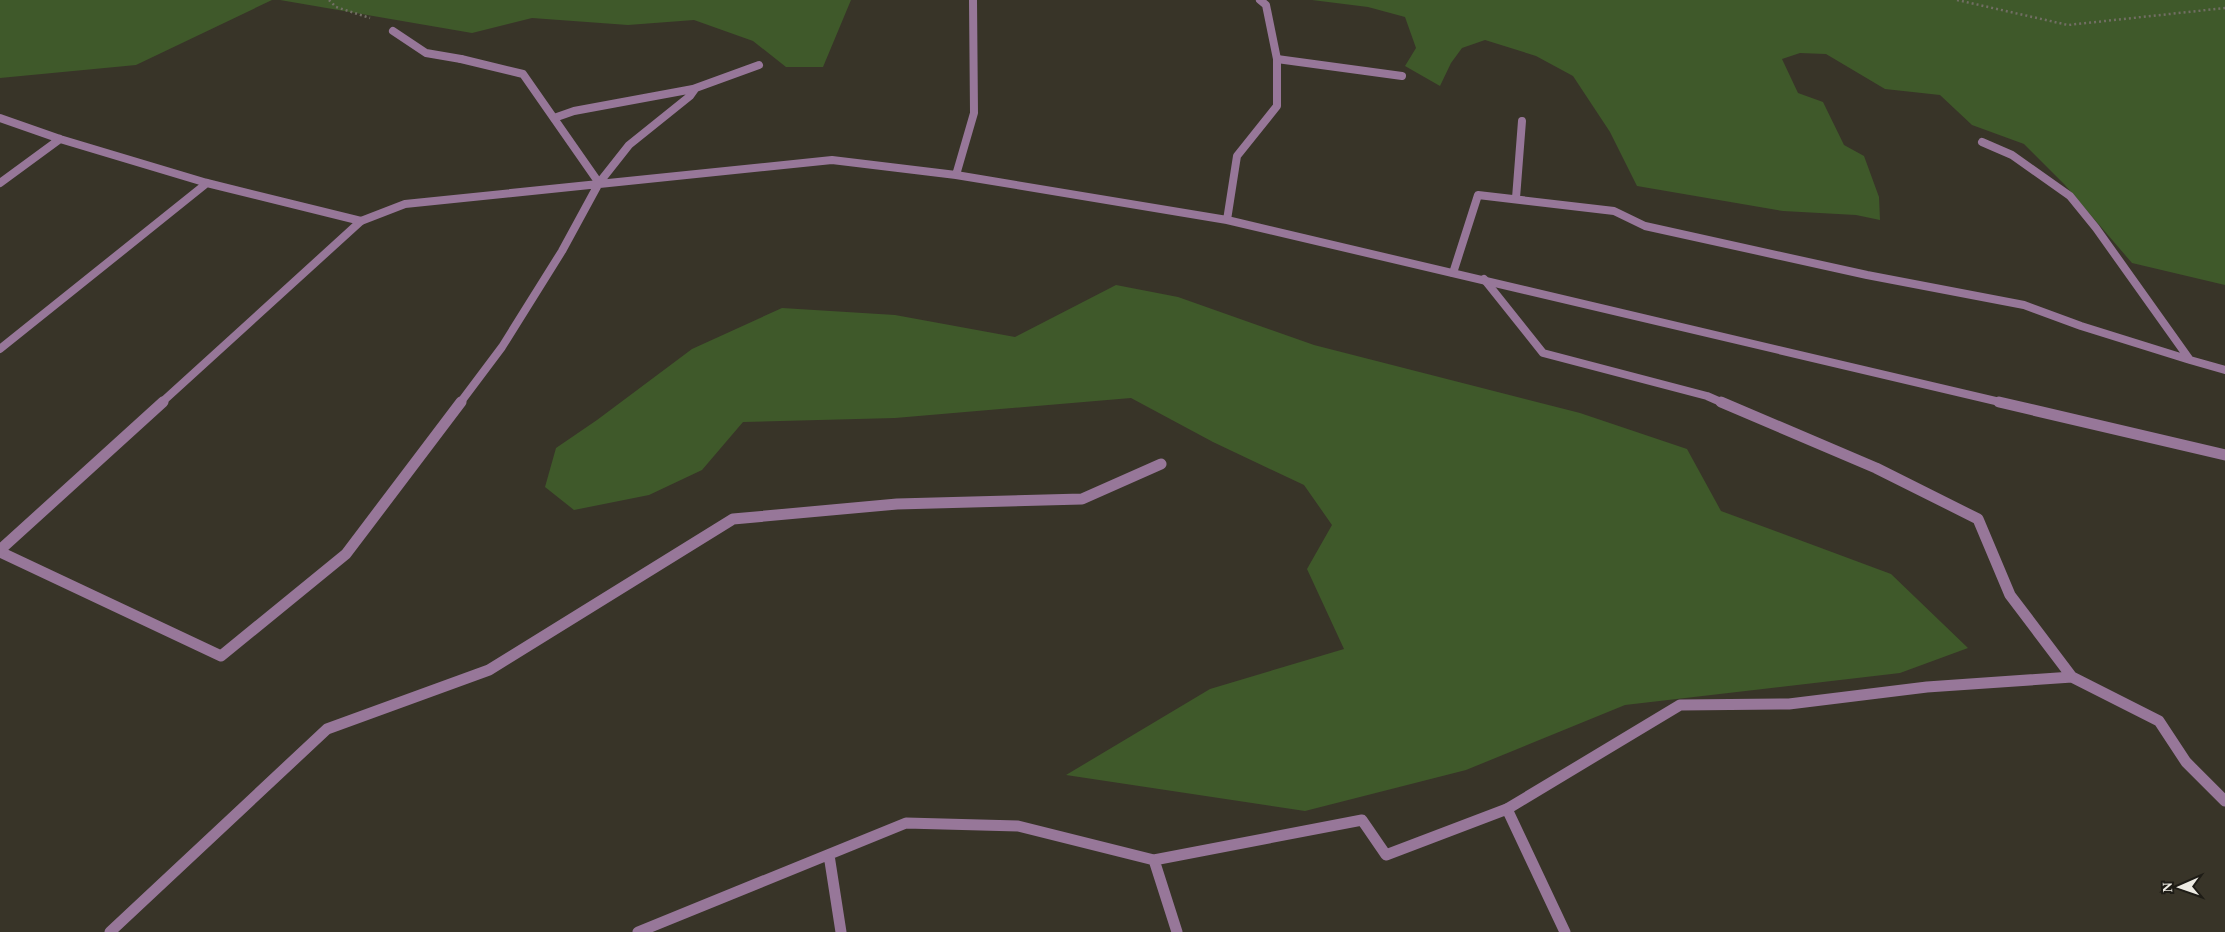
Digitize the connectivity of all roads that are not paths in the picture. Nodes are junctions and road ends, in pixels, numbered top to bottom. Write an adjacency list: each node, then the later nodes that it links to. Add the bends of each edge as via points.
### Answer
1 (973, 0): 13 (street, via 974,113)
2 (1260, 0): 4 (street, via 1266,5)
3 (393, 31): 9 (street, via 426,53 523,74)
4 (1277, 59): 6 (street); 18 (street, via 1277,106 1237,156)
5 (759, 65): 7 (street)
6 (1402, 76)
7 (695, 89): 9 (street, via 574,111); 14 (street, via 629,144)
8 (0, 118): 11 (street)
9 (554, 118): 14 (street)
10 (1522, 122): 17 (street)
11 (60, 139): 15 (street); 16 (street)
12 (1982, 142): 23 (street, via 2012,155 2070,196)
13 (956, 175): 14 (street, via 832,160); 18 (street)
14 (599, 182): 19 (street, via 405,204); 27 (street, via 562,251 502,347 346,554 221,656)
15 (0, 183)
16 (207, 183): 19 (street); 22 (street)
17 (1516, 198): 20 (street, via 1478,195); 23 (street, via 1614,211 1645,226 1867,275 2024,305)
18 (1227, 220): 20 (street)
19 (360, 221): 27 (street)
20 (1453, 273): 21 (street)
21 (1484, 279): 25 (street); 28 (street, via 1544,354 1707,396 1876,468 1978,519 2010,595)
22 (0, 349)
23 (2190, 360): 24 (street)
24 (2225, 370)
25 (2225, 455)
26 (1161, 464): 33 (street, via 1082,499 897,504 733,519 489,670 327,729)
27 (0, 551)
28 (2072, 677): 29 (street, via 2159,721 2186,762); 30 (street, via 1927,687 1789,704 1680,705)
29 (2225, 801)
30 (1507, 809): 32 (street, via 1386,856 1362,820); 37 (street)
31 (829, 855): 32 (street, via 906,822 1018,826); 34 (street); 35 (street)
32 (1154, 860): 36 (street)
33 (110, 932)
34 (638, 932)
35 (841, 932)
36 (1177, 932)
37 (1564, 932)

